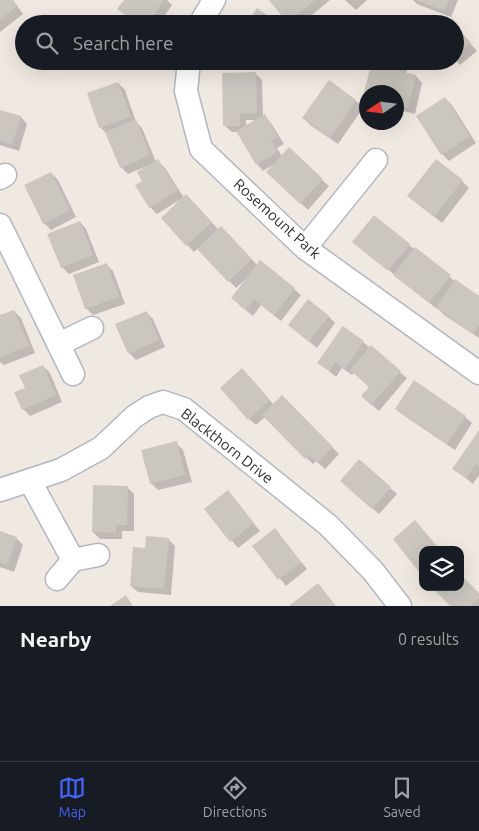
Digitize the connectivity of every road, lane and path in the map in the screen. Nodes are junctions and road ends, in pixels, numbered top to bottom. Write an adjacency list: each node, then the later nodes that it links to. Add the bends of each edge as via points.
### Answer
1 (214, 0): 2 (street)
2 (205, 15)
3 (189, 70): 6 (street, Rosemount Park, via 186,91 201,149)
4 (376, 160): 6 (street)
5 (0, 225): 8 (street)
6 (305, 248): 9 (street, Rosemount Park)
7 (92, 328): 8 (street)
8 (59, 344): 10 (street)
9 (479, 373)
10 (73, 374)
11 (30, 482): 12 (street, Blackthorn Drive); 14 (street); 16 (street, Blackthorn Drive, via 61,470 101,448 149,406 163,402 184,409 328,525)
12 (0, 490)
13 (98, 556): 14 (street)
14 (73, 560): 15 (street)
15 (57, 579)
16 (400, 606)

